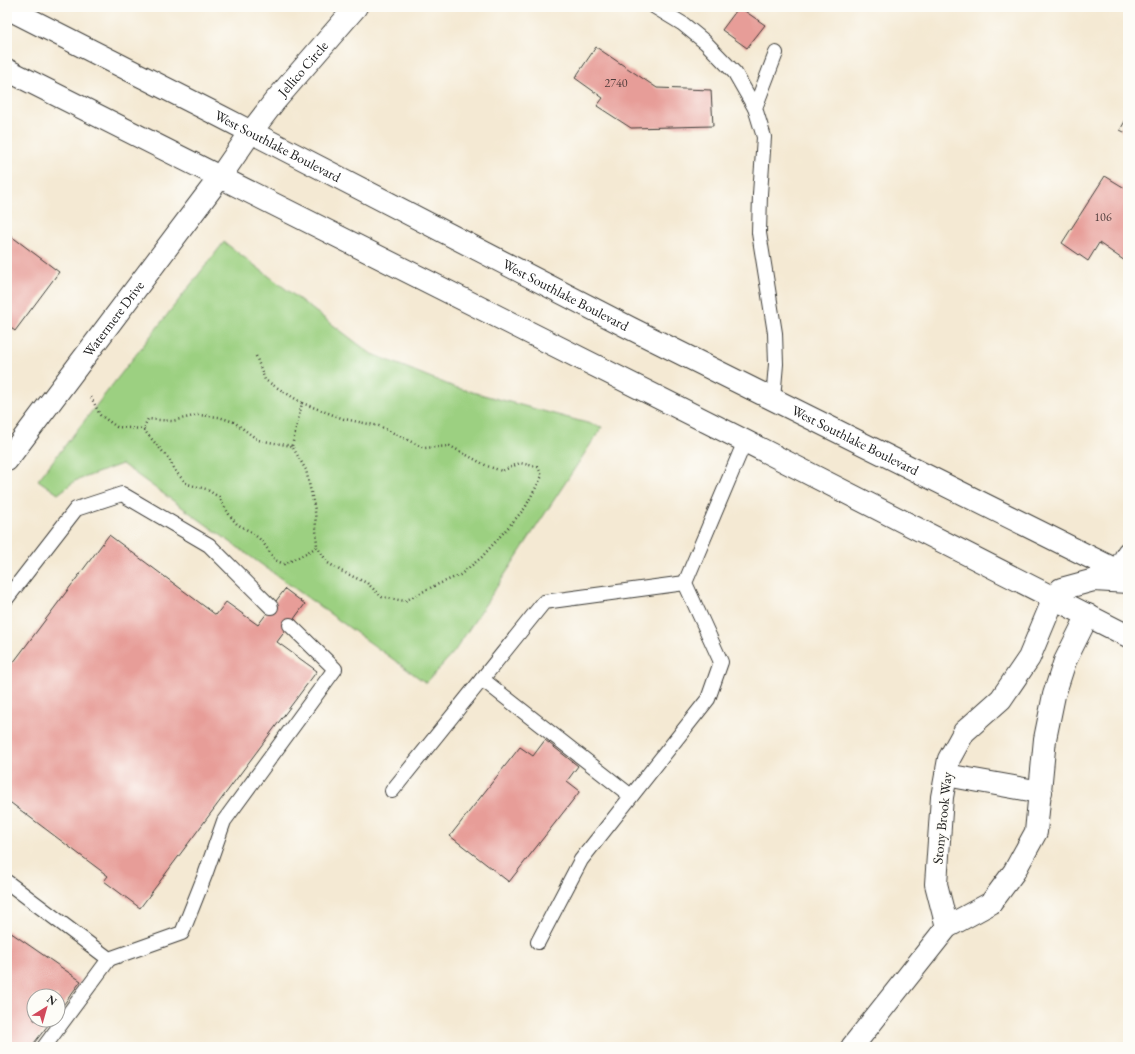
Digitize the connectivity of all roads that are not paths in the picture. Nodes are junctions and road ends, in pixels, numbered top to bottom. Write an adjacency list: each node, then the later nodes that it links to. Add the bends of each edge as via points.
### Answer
1 (356, 7): 7 (main road, Jellico Circle)
2 (655, 7): 6 (lane, via 684,24 735,72)
3 (7, 8): 7 (main road, West Southlake Boulevard)
4 (776, 53): 6 (lane)
5 (7, 70): 8 (main road)
6 (755, 108): 9 (lane, via 764,136 759,233 775,333)
7 (251, 132): 8 (main road, Jellico Circle); 9 (main road, West Southlake Boulevard)
8 (220, 177): 10 (main road); 11 (main road, Watermere Drive)
9 (773, 400): 12 (main road, West Southlake Boulevard)
10 (745, 441): 13 (lane); 15 (main road)
11 (7, 460)
12 (1125, 570): 15 (main road, via 1061,589)
13 (685, 583): 20 (lane, via 544,602); 24 (lane, via 721,662 708,699)
14 (7, 598): 16 (lane, via 76,509 122,494 209,545)
15 (1054, 598): 17 (main road); 21 (main road, Stony Brook Way, via 1029,658 1001,699 964,732 949,759)
16 (272, 607)
17 (1088, 615): 19 (main road); 23 (main road, via 1065,661 1054,695 1045,739)
18 (290, 625): 28 (lane, via 335,669 224,821 182,933)
19 (1128, 636)
20 (482, 679): 22 (lane); 24 (lane)
21 (946, 775): 23 (main road); 26 (main road, Stony Brook Way, via 936,884)
22 (392, 791)
23 (1041, 792): 26 (main road, via 1036,832 1014,872 991,903)
24 (631, 796): 27 (lane, via 581,860)
25 (7, 882): 28 (lane)
26 (947, 927): 30 (main road)
27 (538, 942)
28 (109, 959): 29 (lane)
29 (44, 1047)
30 (852, 1047)

